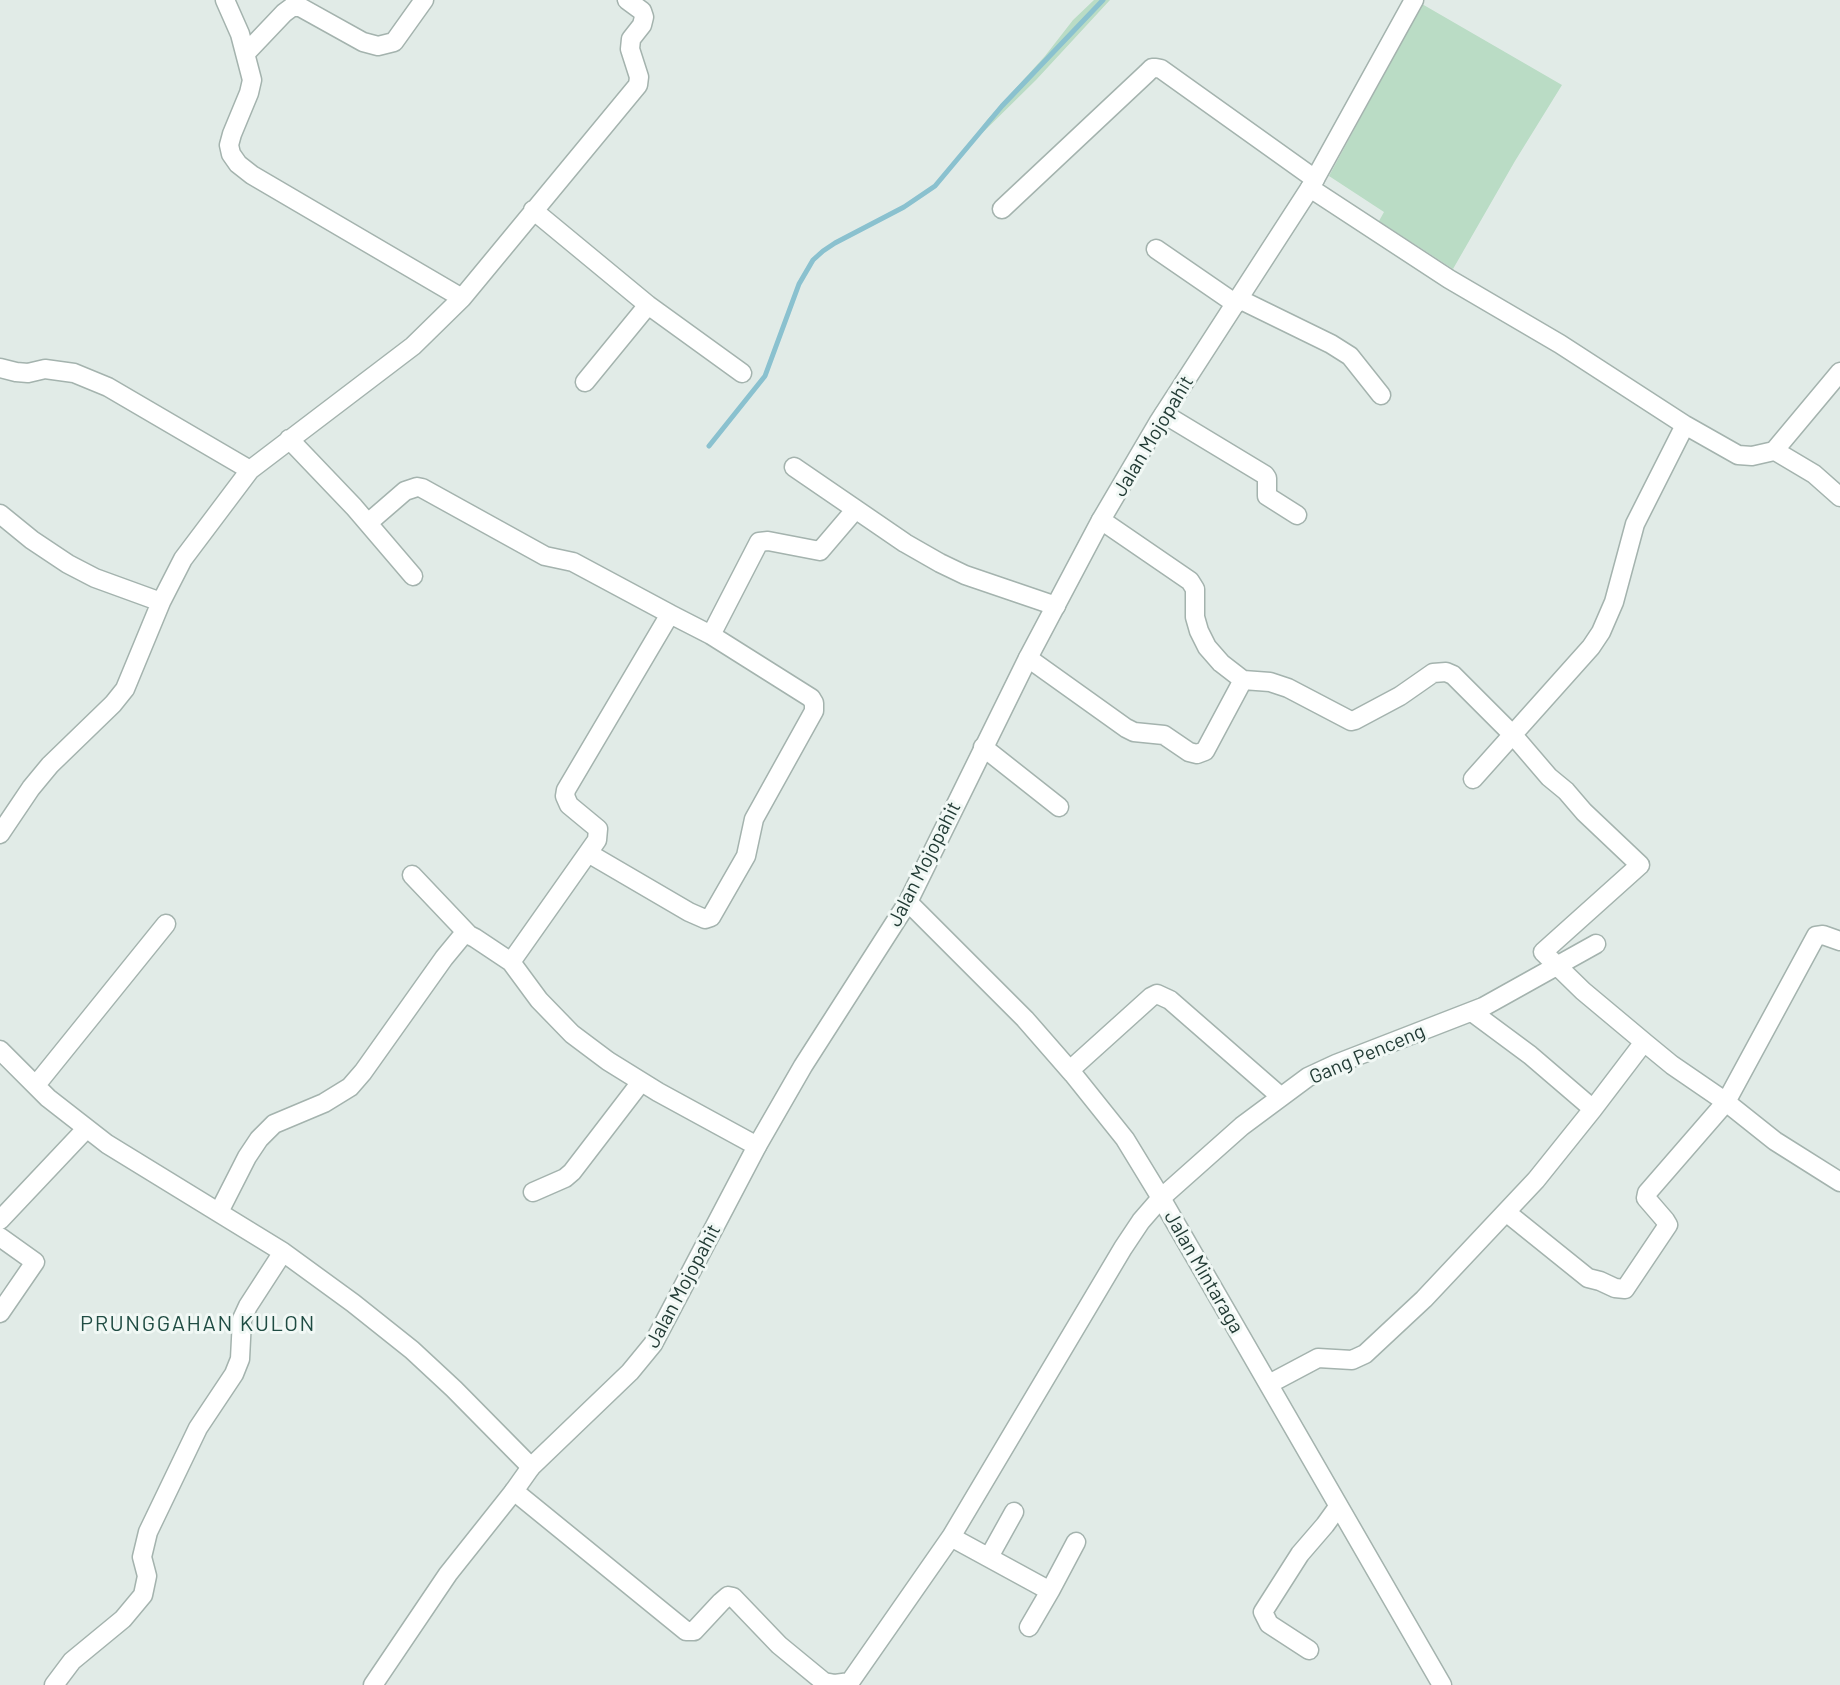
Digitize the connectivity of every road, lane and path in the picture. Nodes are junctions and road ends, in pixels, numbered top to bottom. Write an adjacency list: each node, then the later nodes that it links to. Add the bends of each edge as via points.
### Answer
1 (225, 0): 5 (street)
2 (424, 0): 5 (street, via 394,42 378,46 363,42 300,7 292,7)
3 (627, 0): 8 (street, via 645,17 631,39 638,85)
4 (1414, 0): 6 (street, Jalan Mojopahit)
5 (246, 53): 10 (street, via 252,80 229,145 238,164)
6 (1313, 183): 7 (street, via 1156,68); 11 (street, Jalan Mojopahit); 19 (street, via 1449,279 1560,344)
7 (1002, 208)
8 (533, 210): 10 (street); 12 (street)
9 (1156, 249): 11 (street)
10 (462, 298): 20 (street, via 413,346)
11 (1237, 301): 17 (street, via 1350,356); 18 (street, Jalan Mojopahit)
12 (648, 305): 15 (street); 16 (street)
13 (0, 368): 23 (street, via 74,374 108,387)
14 (1840, 372): 21 (street)
15 (742, 373)
16 (585, 382)
17 (1381, 395)
18 (1164, 414): 27 (street, via 1265,475 1267,496); 28 (street, Jalan Mojopahit)
19 (1685, 425): 21 (street, via 1738,455); 37 (street, via 1635,524 1614,602 1601,632)
20 (289, 439): 23 (street); 29 (street)
21 (1774, 451): 24 (street, via 1814,474)
22 (794, 467): 25 (street)
23 (250, 470): 31 (street, via 183,559)
24 (1840, 497)
25 (855, 510): 32 (street, via 965,575); 34 (street, via 820,551 759,542)
26 (0, 514): 31 (street, via 68,564)
27 (1297, 515)
28 (1101, 520): 32 (street, Jalan Mojopahit); 36 (street, via 1190,581 1195,589 1199,631 1221,663)
29 (368, 523): 30 (street); 33 (street, via 405,491 422,488 545,556 573,562)
30 (412, 576)
31 (161, 602): 41 (street, via 124,688 113,704 50,765)
32 (1056, 606): 35 (street, Jalan Mojopahit)
33 (670, 614): 34 (street); 42 (street, via 566,790 569,804 598,829 597,840)
34 (711, 635): 42 (street, via 811,698 814,704 814,711 754,819 746,856 714,914 708,919 695,915)
35 (1028, 658): 36 (street, via 1126,728 1164,735 1197,754 1204,751); 38 (street, Jalan Mojopahit)
36 (1244, 680): 37 (street, via 1288,688 1351,721 1400,696 1433,673 1446,672)
37 (1513, 735): 39 (street); 51 (street, via 1549,777 1640,865 1543,952)
38 (983, 747): 40 (street); 44 (street, Jalan Mojopahit)
39 (1473, 779)
40 (1059, 807)
41 (0, 834)
42 (588, 853): 49 (street)
43 (412, 875): 46 (street)
44 (908, 902): 53 (street, Jalan Mintaraga, via 1009,1002); 60 (street, Jalan Mojopahit, via 802,1066)
45 (166, 924): 55 (street)
46 (469, 934): 49 (street); 64 (street, via 457,941 350,1087 324,1103 274,1124 259,1139)
47 (1840, 941): 57 (street, via 1816,936)
48 (1596, 944): 50 (street, Gang Penceng)
49 (511, 962): 54 (street, via 539,1000 572,1034)
50 (1472, 1012): 56 (street, Gang Penceng, via 1336,1064); 58 (street)
51 (1644, 1042): 57 (street); 58 (street)
52 (0, 1050): 55 (street)
53 (1070, 1070): 56 (street, via 1157,994 1170,1000); 63 (street, Jalan Mintaraga, via 1125,1138)
54 (641, 1082): 60 (street); 62 (street, via 572,1172)
55 (36, 1085): 59 (street)
56 (1280, 1096): 63 (street, Gang Penceng)
57 (1726, 1102): 61 (street, via 1774,1141); 65 (street, via 1647,1193 1646,1198 1668,1225 1625,1289 1588,1278)
58 (1593, 1109): 65 (street)
59 (86, 1129): 64 (street); 66 (street)
60 (757, 1146): 71 (street, Jalan Mojopahit, via 653,1344 630,1372)
61 (1840, 1182)
62 (533, 1192)
63 (1161, 1198): 70 (street, Jalan Mintaraga); 75 (street, Gang Penceng, via 1123,1248)
64 (219, 1212): 68 (street)
65 (1506, 1212): 70 (street, via 1424,1299 1359,1358 1318,1358)
66 (0, 1220)
67 (0, 1237): 69 (street, via 35,1262)
68 (283, 1252): 71 (street, via 412,1350); 81 (street, via 242,1319 237,1368 198,1428 148,1532 142,1557 147,1576 143,1595 123,1619 72,1661)
69 (0, 1312)
70 (1269, 1384): 73 (street, Jalan Mintaraga)
71 (531, 1467): 72 (street, Jalan Mojopahit)
72 (514, 1491): 75 (street, Gang Penceng, via 686,1631 694,1631 721,1602 733,1597 779,1645 824,1682 835,1684 850,1682); 82 (street, Jalan Mojopahit, via 448,1574)
73 (1338, 1507): 80 (street, via 1300,1554 1263,1612 1269,1623); 83 (street, Jalan Mintaraga)
74 (1014, 1512): 77 (street)
75 (951, 1537): 77 (street)
76 (1076, 1542): 78 (street)
77 (989, 1557): 78 (street)
78 (1050, 1591): 79 (street)
79 (1029, 1627)
80 (1309, 1650)
81 (54, 1685)
82 (373, 1685)
83 (1442, 1685)

